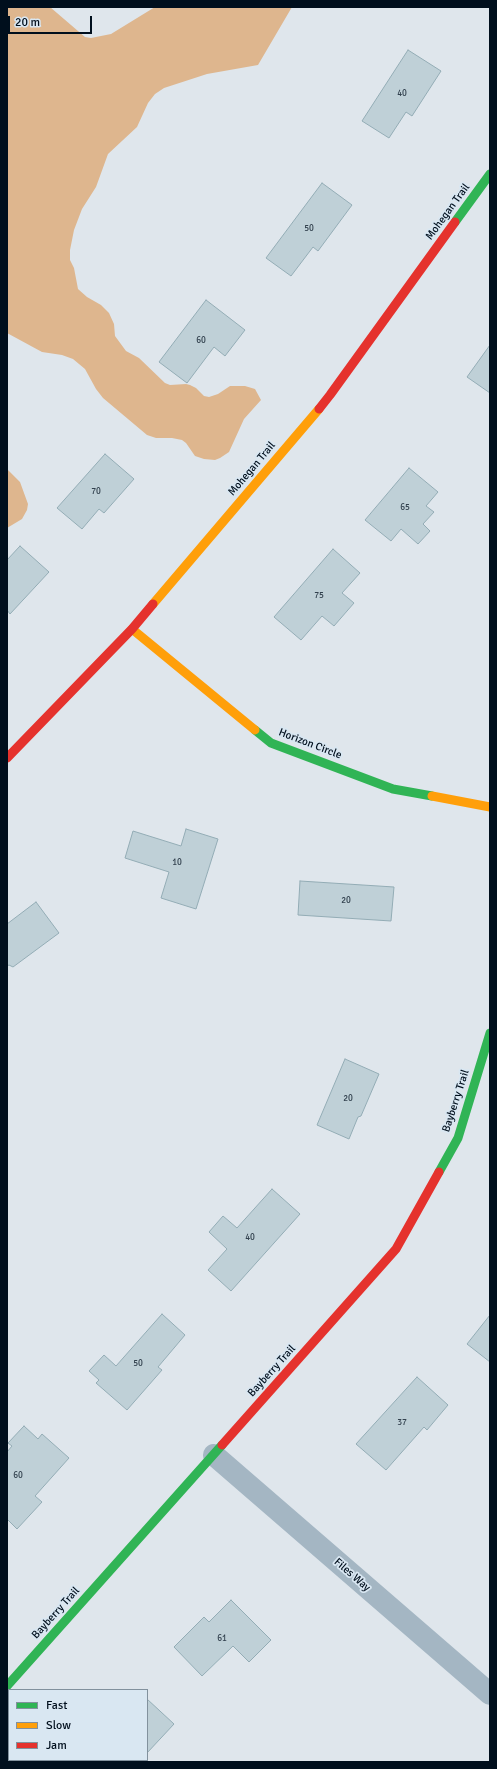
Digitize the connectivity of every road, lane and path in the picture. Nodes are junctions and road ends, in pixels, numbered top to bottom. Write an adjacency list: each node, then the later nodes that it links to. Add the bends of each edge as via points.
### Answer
1 (490, 174): 2 (street, Mohegan Trail, via 330,395)
2 (132, 629): 3 (street, Mohegan Trail); 4 (street, Horizon Circle, via 271,743 393,789)
3 (7, 758)
4 (490, 807)
5 (490, 1033): 6 (street, Bayberry Trail, via 458,1138 396,1249)
6 (214, 1455): 7 (street, Bayberry Trail); 8 (street, Files Way)
7 (7, 1686)
8 (490, 1694)

